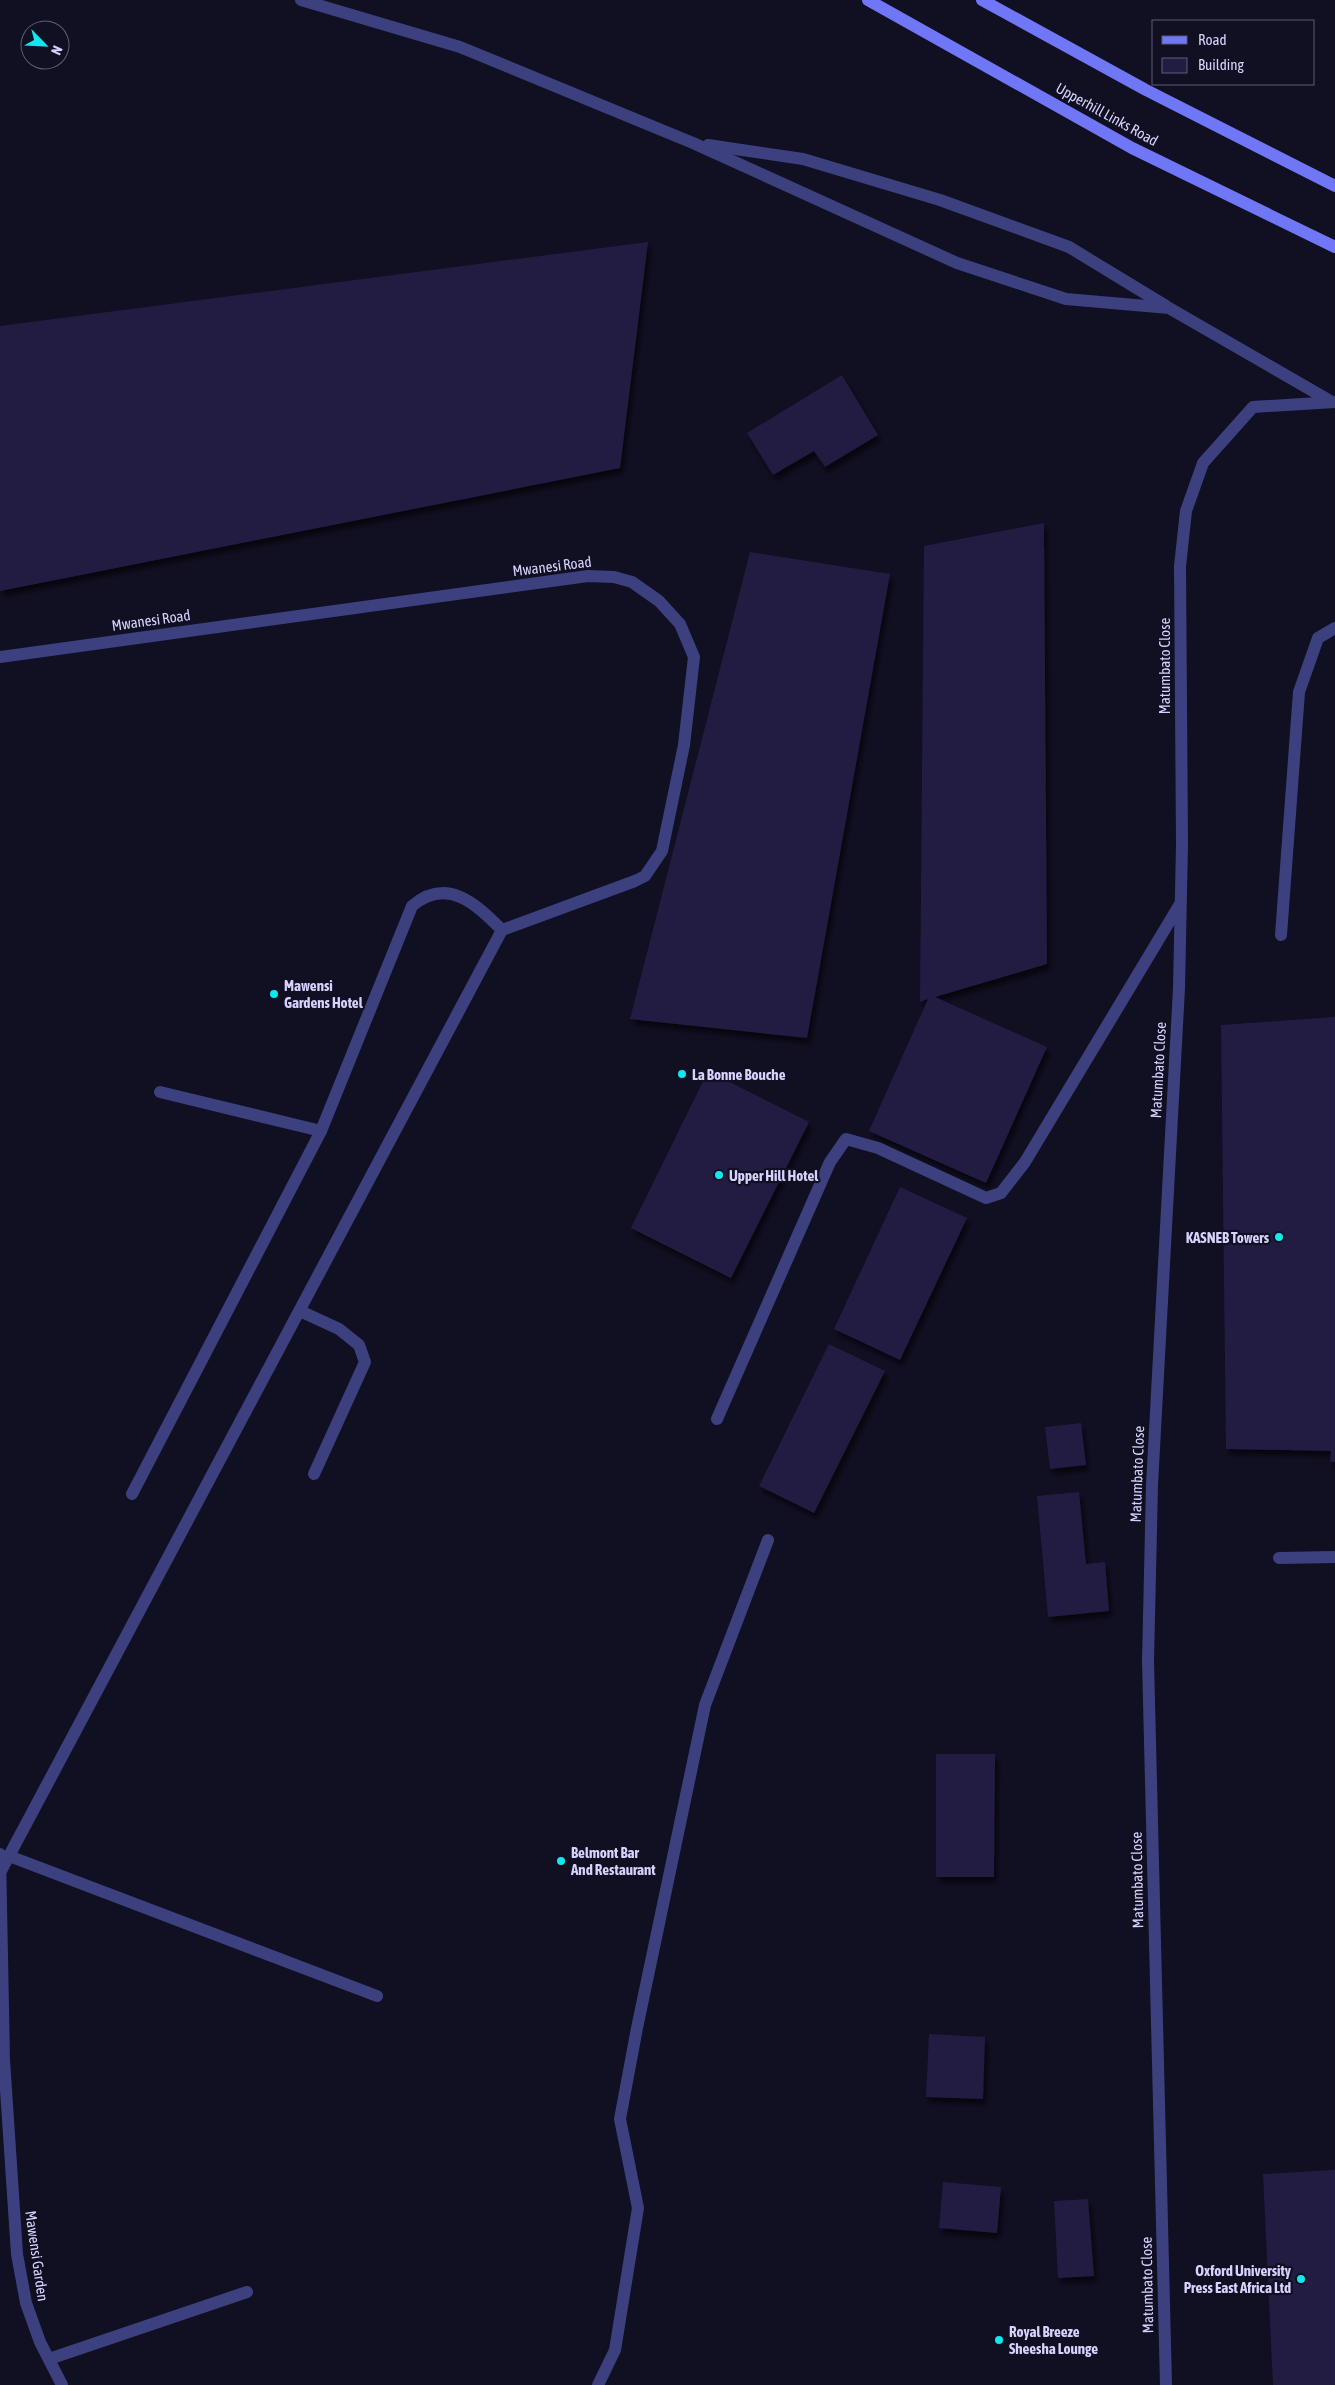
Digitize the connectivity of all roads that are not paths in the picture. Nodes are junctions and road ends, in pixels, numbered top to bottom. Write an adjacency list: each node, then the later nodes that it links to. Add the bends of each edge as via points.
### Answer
1 (301, 0): 4 (street, via 460,47)
2 (868, 0): 6 (street, Upperhill Links Road, via 1132,148)
3 (982, 0): 5 (street, via 1146,90)
4 (693, 143): 7 (street, via 956,263 1066,299); 7 (street, via 803,160 940,200 1069,247)
5 (1335, 186)
6 (1335, 247)
7 (1169, 308): 8 (street)
8 (1334, 402): 11 (street, Matumbato Close, via 1253,408 1203,463 1186,511 1180,566)
9 (1335, 628): 13 (street, via 1318,638 1299,692)
10 (0, 657): 12 (street, Mwanesi Road, via 588,576 614,577 632,582 659,601 680,624 694,658 684,745 662,851 645,876 635,881)
11 (1181, 902): 17 (street, via 1025,1162 1001,1193 986,1198 878,1148 846,1139 830,1162); 30 (street, Matumbato Close, via 1152,1485 1148,1661)
12 (502, 930): 15 (street, via 483,911 450,893 423,897 412,906); 16 (street)
13 (1280, 935)
14 (160, 1092): 15 (street)
15 (321, 1131): 19 (street)
16 (300, 1311): 18 (street, via 339,1330 359,1345 365,1362); 23 (street)
17 (717, 1418)
18 (314, 1474)
19 (132, 1494)
20 (768, 1540): 29 (street, via 706,1705 637,2028 620,2119 638,2208 615,2350)
21 (1335, 1557): 22 (street)
22 (1279, 1558)
23 (5, 1855): 24 (street); 25 (street, Mawensi Garden, via 1,1871)
24 (377, 1996)
25 (4, 2119): 27 (street, Mawensi Garden, via 22,2283 28,2311)
26 (247, 2292): 27 (street)
27 (49, 2359): 28 (street, Mawensi Garden)
28 (62, 2385)
29 (598, 2385)
30 (1166, 2385)

